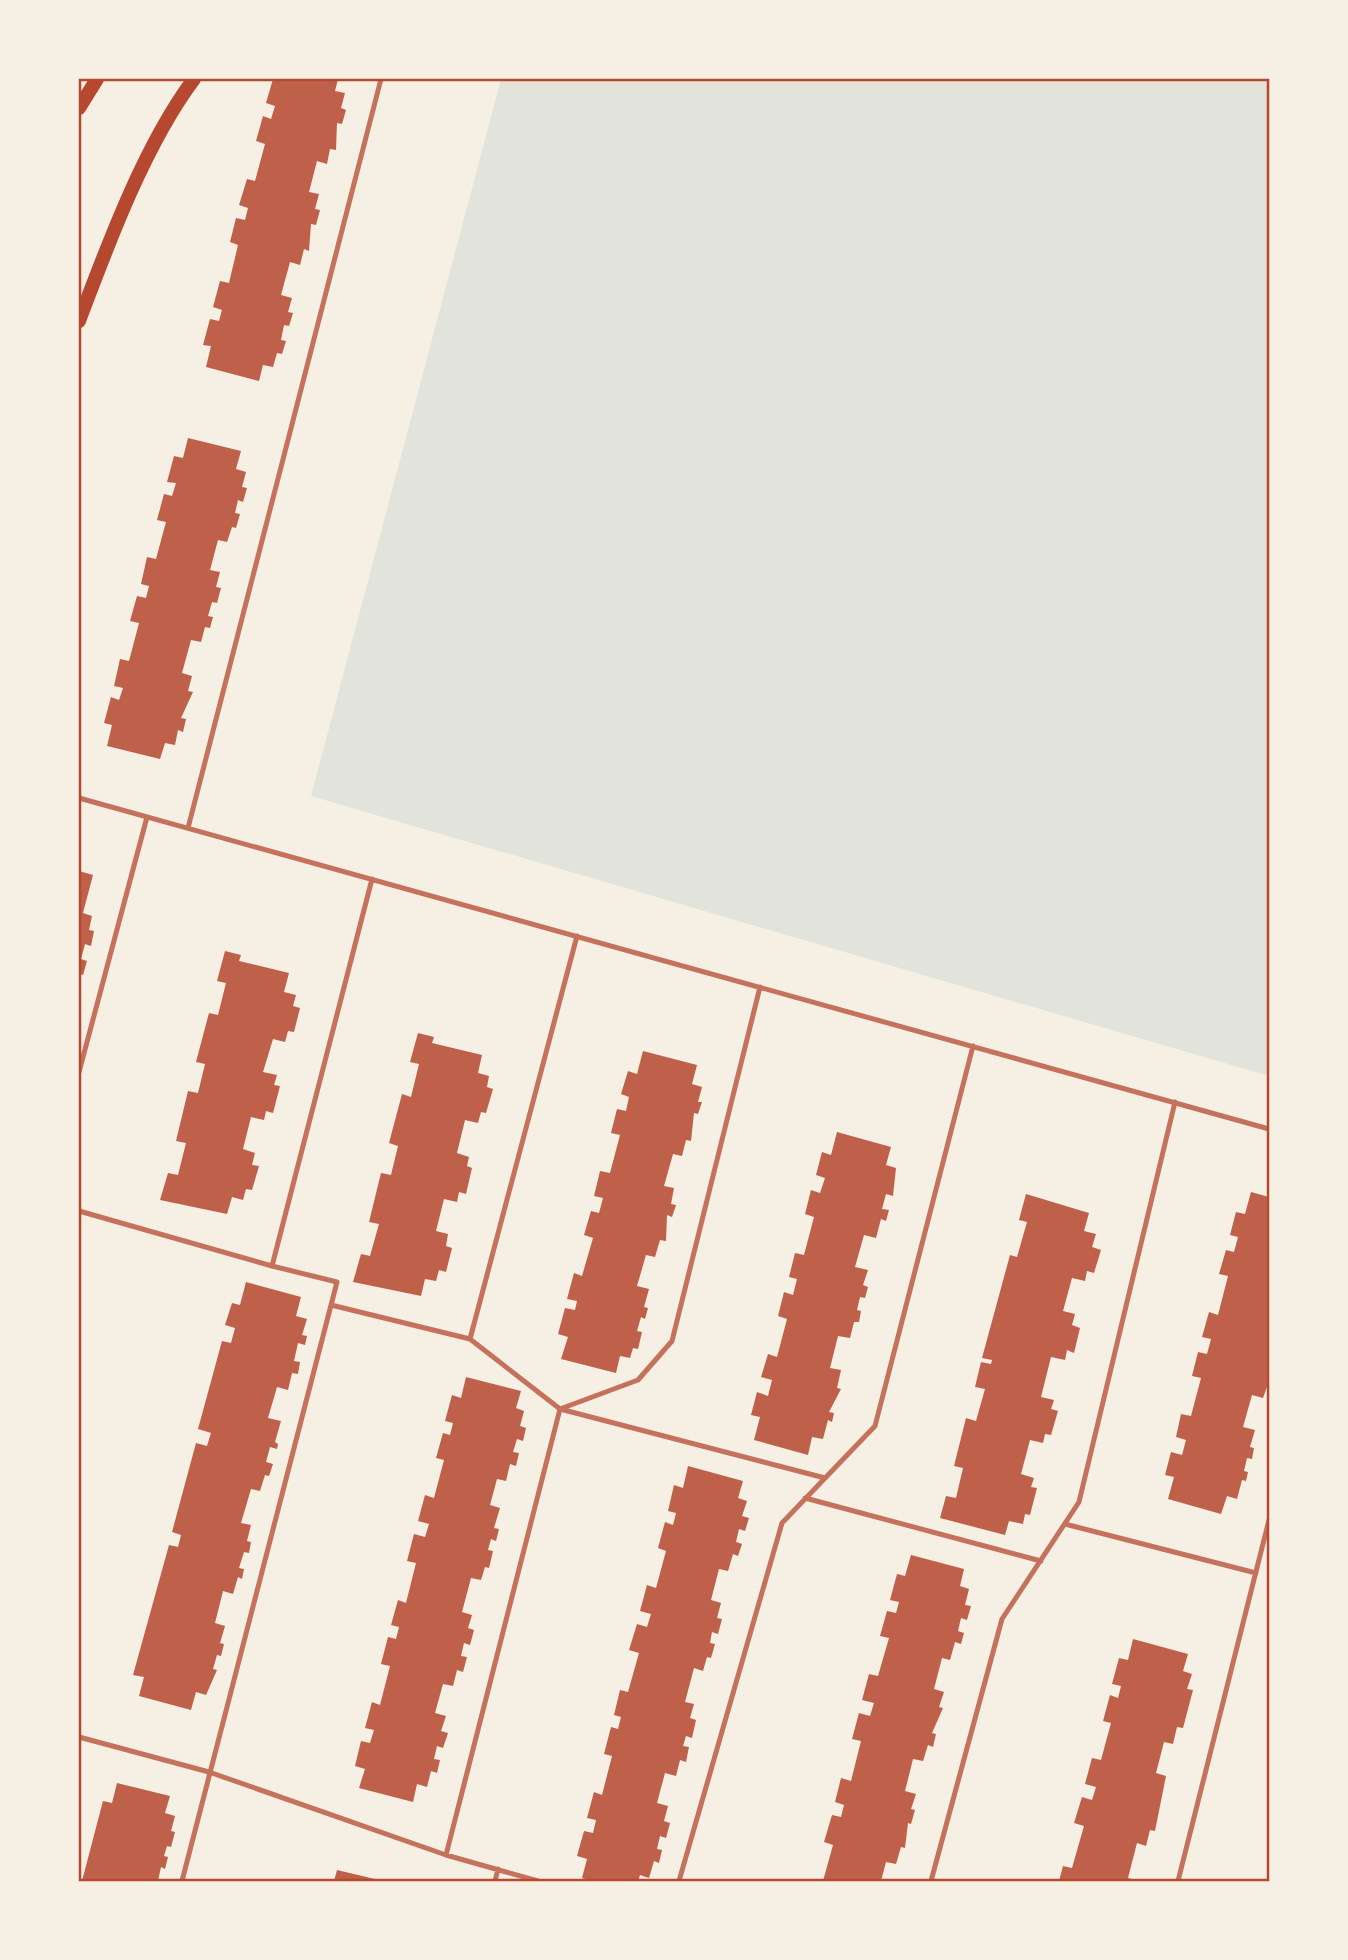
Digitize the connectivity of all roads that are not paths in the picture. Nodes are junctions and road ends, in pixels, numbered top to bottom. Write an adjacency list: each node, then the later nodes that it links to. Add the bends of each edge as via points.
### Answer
1 (97, 79): 4 (main road)
2 (194, 79): 5 (main road, via 169,117 109,243)
3 (381, 79): 8 (lane)
4 (79, 108)
5 (79, 321)
6 (79, 798): 7 (lane)
7 (146, 817): 8 (lane); 13 (lane)
8 (188, 828): 9 (lane)
9 (372, 879): 10 (lane); 17 (lane)
10 (577, 936): 11 (lane); 19 (lane)
11 (760, 987): 12 (lane); 20 (lane, via 672,1341 638,1380)
12 (973, 1046): 14 (lane); 21 (lane, via 874,1426)
13 (79, 1072)
14 (1175, 1102): 15 (lane); 24 (lane, via 1079,1502)
15 (1269, 1129)
16 (79, 1212): 17 (lane)
17 (272, 1266): 18 (lane, via 337,1282)
18 (331, 1305): 19 (lane); 28 (lane)
19 (470, 1339): 20 (lane)
20 (560, 1409): 21 (lane); 29 (lane)
21 (825, 1478): 22 (lane)
22 (806, 1498): 25 (lane); 34 (lane, via 782,1523)
23 (1269, 1520): 26 (lane)
24 (1065, 1524): 25 (lane); 26 (lane)
25 (1041, 1561): 35 (lane, via 1002,1619)
26 (1256, 1573): 36 (lane)
27 (79, 1737): 28 (lane)
28 (209, 1772): 29 (lane); 31 (lane)
29 (446, 1855): 30 (lane)
30 (498, 1869): 32 (lane); 33 (lane)
31 (182, 1881)
32 (495, 1881)
33 (538, 1881)
34 (679, 1881)
35 (931, 1881)
36 (1178, 1881)

